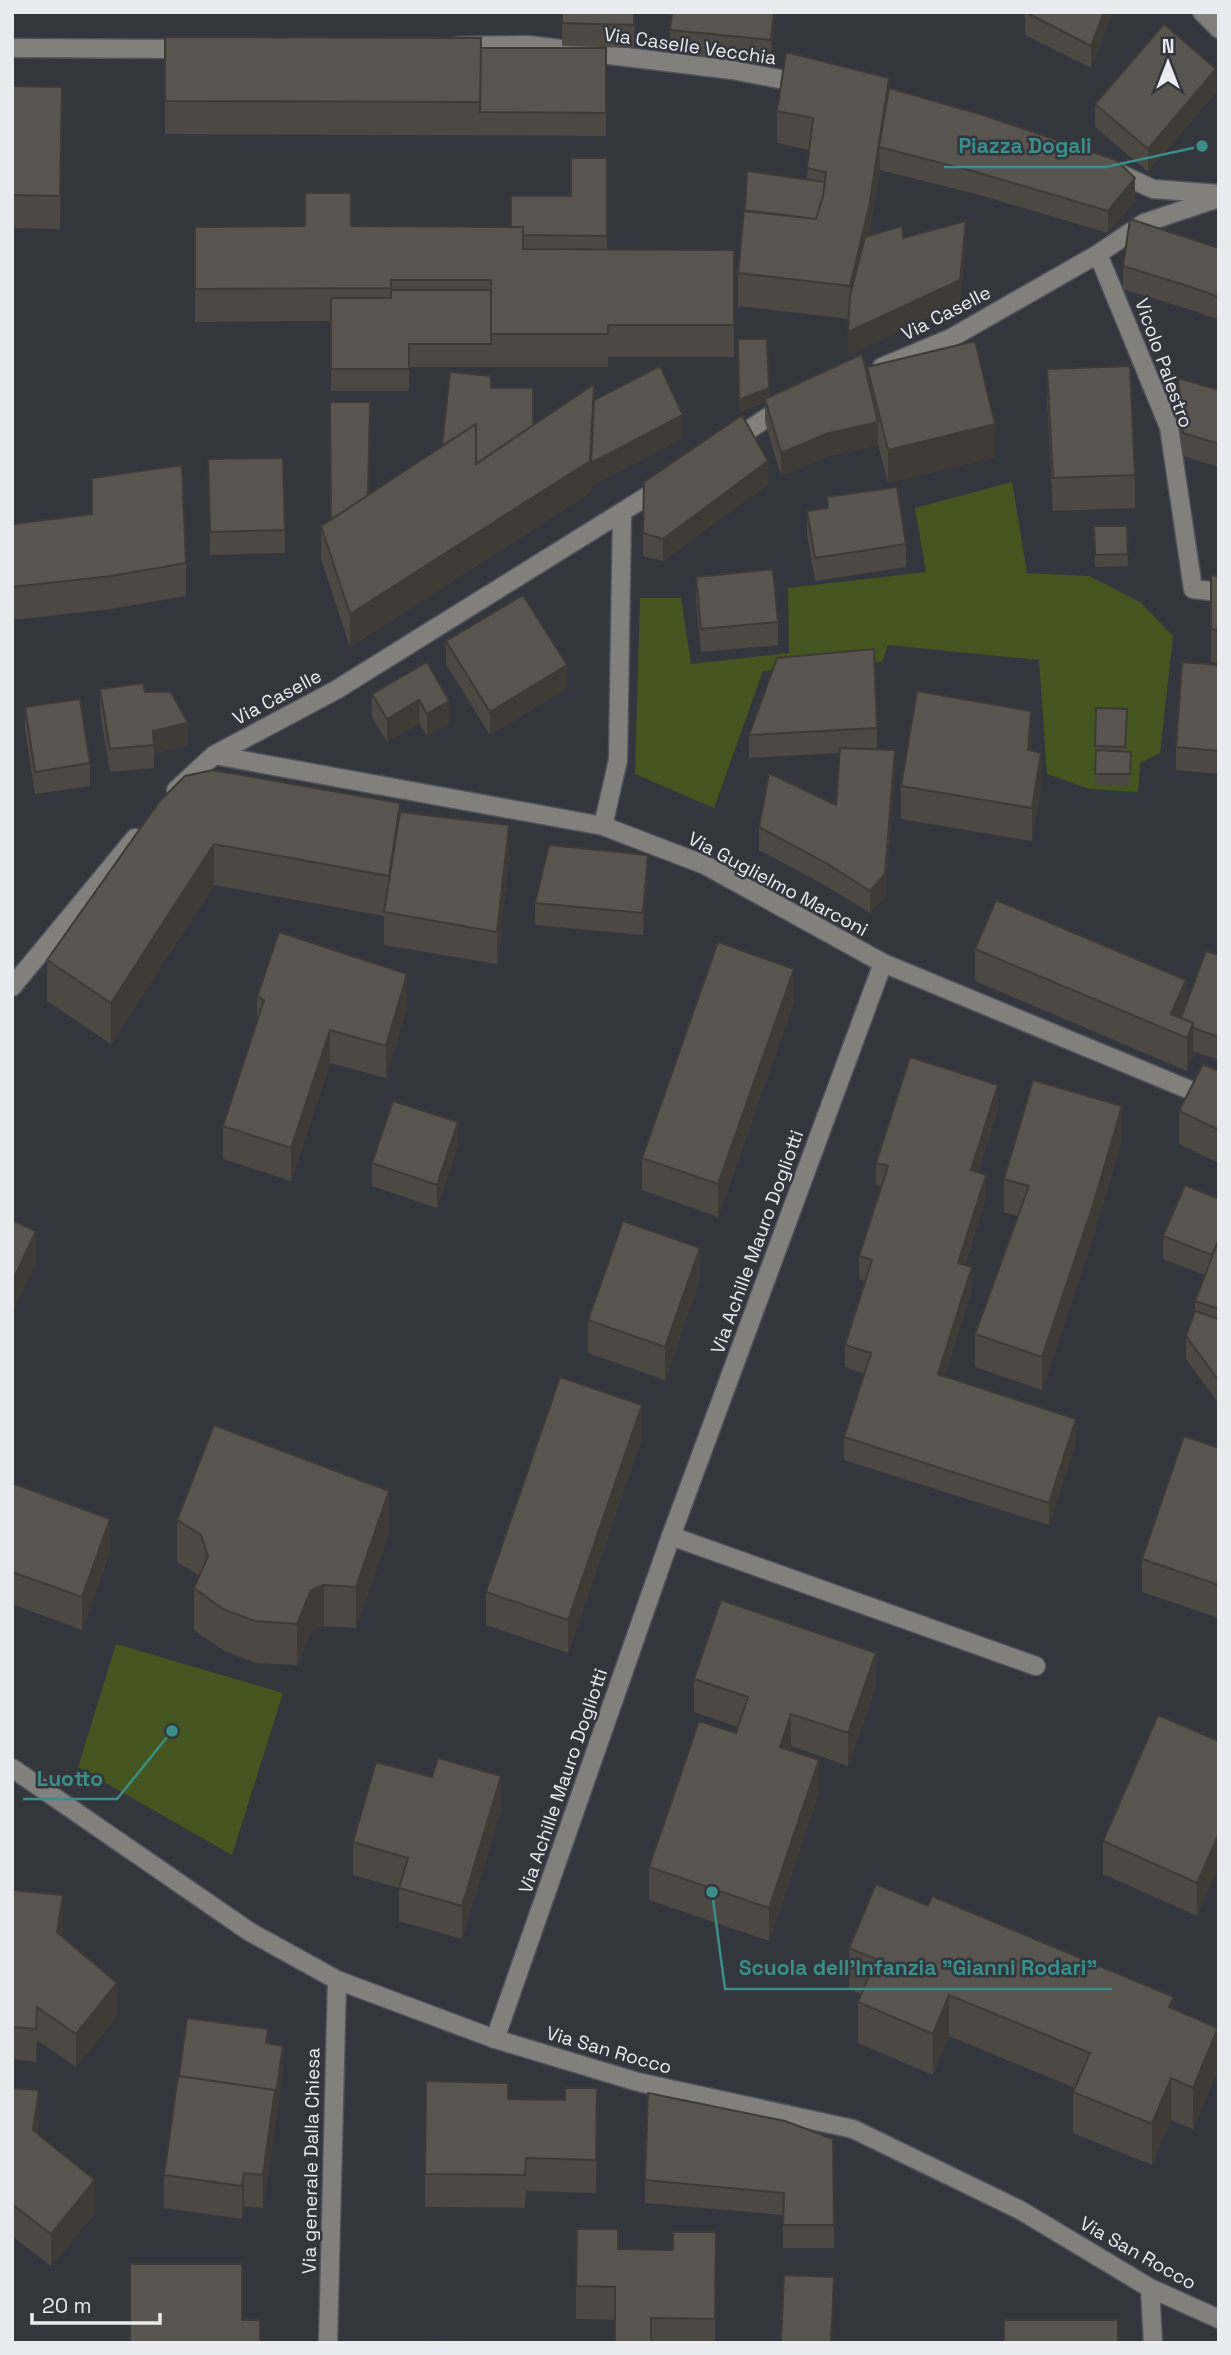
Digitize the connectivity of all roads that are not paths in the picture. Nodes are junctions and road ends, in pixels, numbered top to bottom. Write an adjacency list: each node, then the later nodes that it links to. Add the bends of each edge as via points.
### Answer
1 (1202, 12): 2 (street)
2 (1219, 29)
3 (446, 46): 6 (street, Via Caselle Vecchia, via 528,45)
4 (12, 48): 5 (street)
5 (213, 49)
6 (821, 87)
7 (1093, 162): 8 (street, via 1153,189)
8 (1219, 196): 9 (street, Via Caselle, via 1144,223)
9 (1098, 254): 10 (street, Via Caselle, via 951,338); 15 (street, Vicolo Palestro, via 1169,427 1193,589)
10 (867, 374)
11 (807, 399): 12 (street, via 771,415)
12 (713, 453)
13 (679, 475): 14 (street, Via Caselle)
14 (622, 513): 16 (street, Via Caselle, via 336,690); 19 (street, via 618,760)
15 (1219, 592)
16 (214, 755): 17 (street, Via Caselle); 19 (street, Via Guglielmo Marconi)
17 (166, 801)
18 (149, 822): 21 (street)
19 (603, 826): 20 (street, Via Guglielmo Marconi, via 705,865)
20 (883, 963): 22 (street, Via Guglielmo Marconi); 23 (street, Via Achille Mauro Dogliotti)
21 (12, 987)
22 (1219, 1102)
23 (671, 1536): 24 (street); 27 (street, Via Achille Mauro Dogliotti)
24 (1036, 1666)
25 (12, 1768): 26 (street, Via San Rocco, via 250,1932)
26 (337, 1980): 27 (street, Via San Rocco); 30 (street, Via generale Dalla Chiesa)
27 (495, 2039): 28 (street, Via San Rocco, via 638,2082 853,2129 1020,2210)
28 (1150, 2288): 29 (street, Via San Rocco); 31 (street)
29 (1219, 2319)
30 (328, 2343)
31 (1153, 2343)

